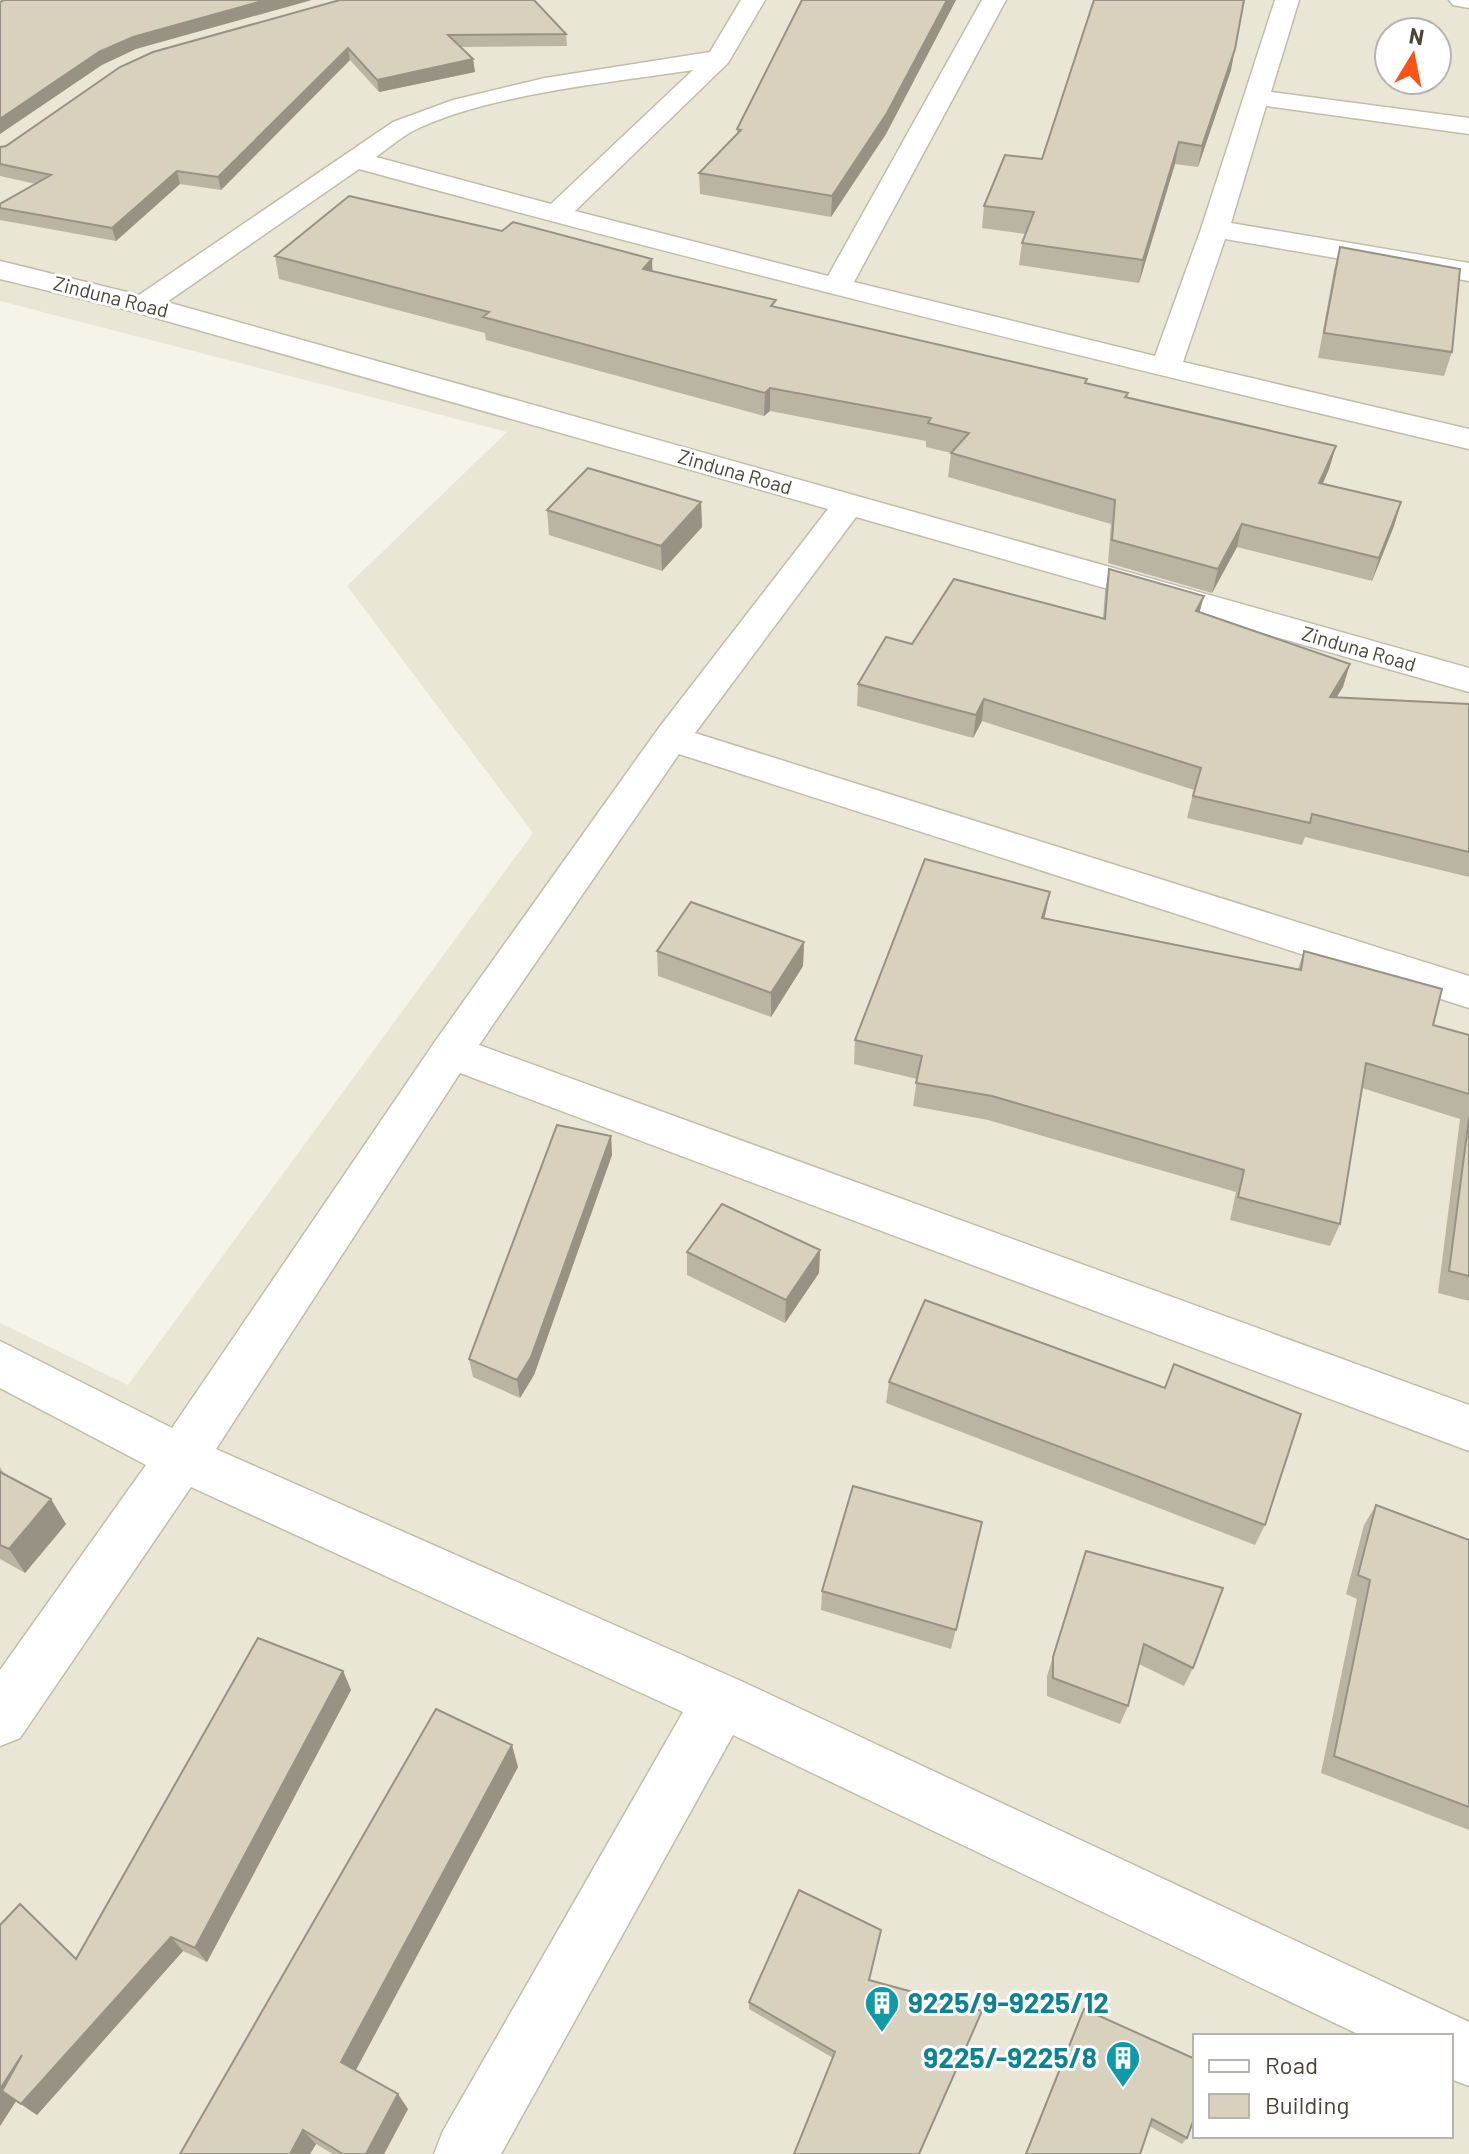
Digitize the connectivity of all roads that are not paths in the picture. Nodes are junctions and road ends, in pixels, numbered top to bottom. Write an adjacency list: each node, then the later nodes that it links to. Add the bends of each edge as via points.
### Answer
1 (753, 0): 6 (street)
2 (994, 0): 14 (street)
3 (1287, 0): 7 (street)
4 (1461, 0): 5 (street)
5 (1469, 1)
6 (719, 58): 9 (street, via 462,105 402,127); 10 (street)
7 (1255, 97): 8 (street); 11 (street)
8 (1469, 126)
9 (353, 159): 10 (street); 15 (street)
10 (555, 215): 14 (street)
11 (1215, 229): 13 (street); 16 (street)
12 (0, 270): 15 (street, Zinduna Road)
13 (1469, 272)
14 (837, 286): 16 (street)
15 (144, 305): 18 (street, Zinduna Road)
16 (1166, 368): 17 (street)
17 (1469, 439)
18 (849, 504): 19 (street, Zinduna Road); 20 (street)
19 (1469, 680)
20 (671, 738): 21 (street); 22 (street)
21 (1469, 992)
22 (451, 1052): 24 (street); 25 (street)
23 (0, 1363): 25 (street)
24 (1469, 1428)
25 (181, 1458): 26 (street); 27 (street)
26 (721, 1701): 28 (street); 29 (street)
27 (0, 1718)
28 (1426, 2034)
29 (466, 2154)

